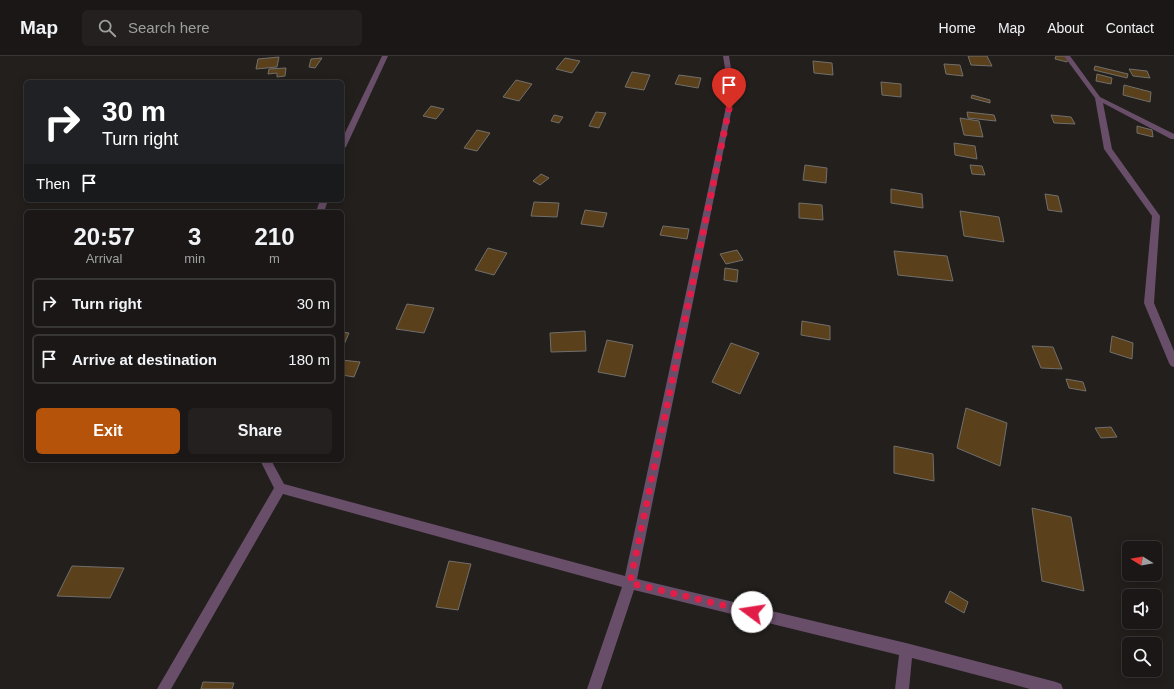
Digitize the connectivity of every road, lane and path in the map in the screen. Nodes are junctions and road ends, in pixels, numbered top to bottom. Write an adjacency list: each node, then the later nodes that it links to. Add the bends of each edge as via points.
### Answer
1 (385, 56): 6 (street)
2 (726, 56): 10 (street, via 732,93)
3 (1067, 56): 4 (street)
4 (1098, 98): 5 (street); 7 (street, via 1108,149 1156,216 1149,303)
5 (1174, 137)
6 (344, 143)
7 (1174, 363)
8 (266, 462): 9 (street)
9 (280, 488): 10 (street); 12 (street)
10 (630, 583): 11 (street); 13 (street)
11 (906, 650): 14 (street); 15 (street)
12 (164, 689)
13 (594, 689)
14 (902, 689)
15 (1056, 689)

